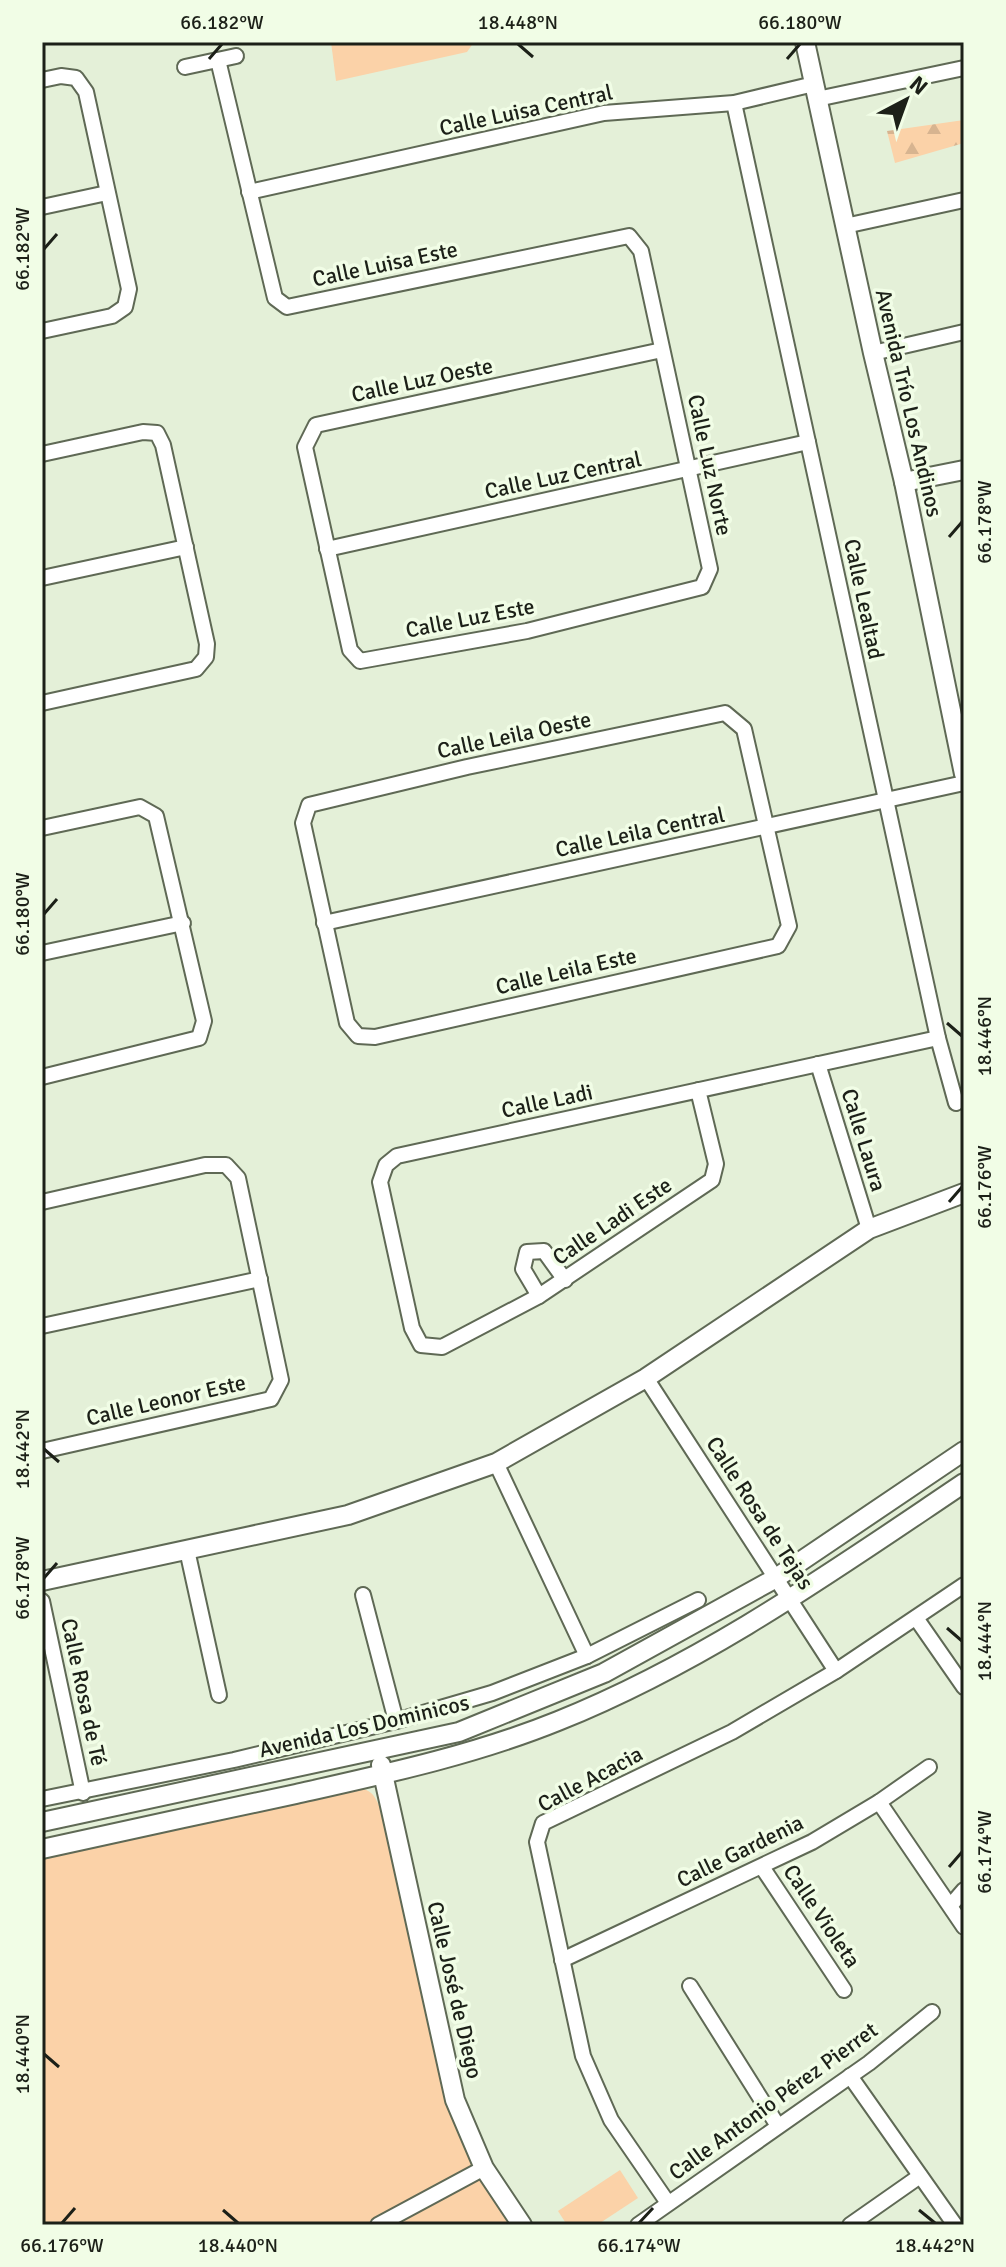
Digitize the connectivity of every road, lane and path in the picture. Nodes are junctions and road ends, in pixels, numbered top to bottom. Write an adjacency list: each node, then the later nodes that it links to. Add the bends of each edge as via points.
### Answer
1 (805, 42): 7 (street, Avenida Trío Los Andinos)
2 (236, 56): 3 (street)
3 (218, 60): 4 (street); 9 (street, Calle Luisa Este)
4 (185, 67)
5 (964, 68): 7 (street, Calle Luisa Central)
6 (42, 80): 10 (street, via 76,78 86,92)
7 (816, 92): 8 (street, Calle Luisa Central); 13 (street, Avenida Trío Los Andinos)
8 (734, 103): 9 (street, Calle Luisa Central, via 604,113); 18 (street, Calle Lealtad)
9 (249, 192): 16 (street, Calle Luisa Este, via 275,298 287,307 629,236 641,251)
10 (107, 193): 12 (street); 14 (street, via 129,289 125,307 112,316)
11 (964, 200): 13 (street)
12 (42, 207)
13 (845, 226): 17 (street, Avenida Trío Los Andinos)
14 (42, 331)
15 (964, 332): 17 (street)
16 (662, 350): 20 (street, Calle Luz Norte); 24 (street, Calle Luz Oeste, via 316,425 305,447)
17 (873, 353): 22 (street, Avenida Trío Los Andinos)
18 (808, 442): 20 (street, Calle Luz Central); 30 (street, Calle Lealtad)
19 (42, 454): 23 (street, via 157,433)
20 (688, 469): 24 (street, Calle Luz Central); 26 (street, Calle Luz Norte, via 710,569)
21 (964, 470): 22 (street)
22 (904, 482): 28 (street, Avenida Trío Los Andinos)
23 (186, 547): 25 (street); 27 (street, via 207,644 206,657 196,669)
24 (327, 549): 26 (street, Calle Luz Este, via 350,650 360,661 527,631)
25 (42, 578)
26 (702, 587)
27 (42, 703)
28 (964, 774)
29 (964, 783): 30 (street, Calle Leila Central)
30 (885, 801): 31 (street, Calle Leila Central); 36 (street, Calle Lealtad)
31 (766, 826): 34 (street, Calle Leila Central); 34 (street, Calle Leila Oeste, via 744,729 725,713 467,767 309,805 303,823); 34 (street, Calle Leila Este, via 789,926 778,946 375,1037 358,1036 347,1023)
32 (42, 828): 33 (street, via 140,807 156,816)
33 (183, 923): 35 (street); 38 (street, via 204,1021 199,1038)
34 (324, 923)
35 (42, 953)
36 (938, 1038): 37 (street, Calle Ladi); 40 (street, Calle Lealtad)
37 (818, 1064): 39 (street, Calle Ladi); 43 (street, Calle Laura)
38 (42, 1077)
39 (698, 1090): 45 (street, Calle Ladi Este, via 716,1164 712,1180); 48 (street, Calle Ladi, via 397,1156 386,1165 380,1182 412,1328 421,1345 442,1347)
40 (956, 1103)
41 (964, 1193): 43 (street)
42 (42, 1202): 44 (street, Calle Leonor Este, via 205,1165 226,1165 238,1178)
43 (869, 1229): 49 (street)
44 (260, 1279): 47 (street); 50 (street, Calle Leonor Este, via 281,1380 271,1399)
45 (565, 1280): 46 (street, Calle Ladi Este); 46 (street, via 544,1251 527,1252 523,1269)
46 (539, 1296): 48 (street, Calle Ladi Este)
47 (42, 1326)
48 (455, 1340)
49 (646, 1378): 52 (street); 55 (street, Calle Rosa de Tejas)
50 (42, 1451)
51 (964, 1451): 55 (street, Avenida Los Dominicos)
52 (496, 1463): 54 (street, via 348,1515); 63 (street)
53 (964, 1483): 60 (street)
54 (187, 1550): 56 (street); 66 (street)
55 (776, 1578): 60 (street, Calle Rosa de Tejas); 68 (street, Avenida Los Dominicos, via 604,1673 459,1732)
56 (42, 1581)
57 (964, 1585): 62 (street, Calle Acacia)
58 (363, 1595): 67 (street)
59 (698, 1600): 63 (street)
60 (790, 1600): 64 (street, Calle Rosa de Tejas); 70 (street, via 683,1665 558,1721)
61 (42, 1601): 71 (street, Calle Rosa de Té)
62 (916, 1618): 64 (street, Calle Acacia); 65 (street)
63 (587, 1656): 67 (street, via 492,1693)
64 (836, 1671): 80 (street, Calle Acacia, via 732,1732 543,1823 537,1842)
65 (964, 1687)
66 (219, 1695)
67 (396, 1721): 71 (street)
68 (378, 1751): 70 (street, Calle José de Diego); 74 (street, Avenida Los Dominicos)
69 (929, 1767): 73 (street, Calle Gardenia)
70 (382, 1775): 75 (street); 86 (street, Calle José de Diego, via 455,2100)
71 (83, 1793): 72 (street)
72 (42, 1799)
73 (879, 1802): 76 (street, Calle Gardenia); 78 (street)
74 (42, 1822)
75 (42, 1849)
76 (762, 1867): 80 (street, Calle Gardenia); 82 (street, Calle Violeta)
77 (964, 1890): 78 (street)
78 (951, 1905): 79 (street)
79 (964, 1927)
80 (562, 1960): 88 (street, Calle Acacia, via 583,2056 611,2120)
81 (690, 1986): 85 (street)
82 (844, 1990)
83 (932, 2012): 84 (street, Calle Antonio Pérez Pierret)
84 (850, 2076): 85 (street, Calle Antonio Pérez Pierret); 87 (street)
85 (778, 2126): 88 (street, Calle Antonio Pérez Pierret)
86 (484, 2168): 89 (street); 90 (street, Calle José de Diego)
87 (920, 2176): 92 (street); 93 (street)
88 (668, 2203): 91 (street, Calle Antonio Pérez Pierret)
89 (378, 2225)
90 (522, 2225)
91 (638, 2225)
92 (850, 2225)
93 (955, 2225)

